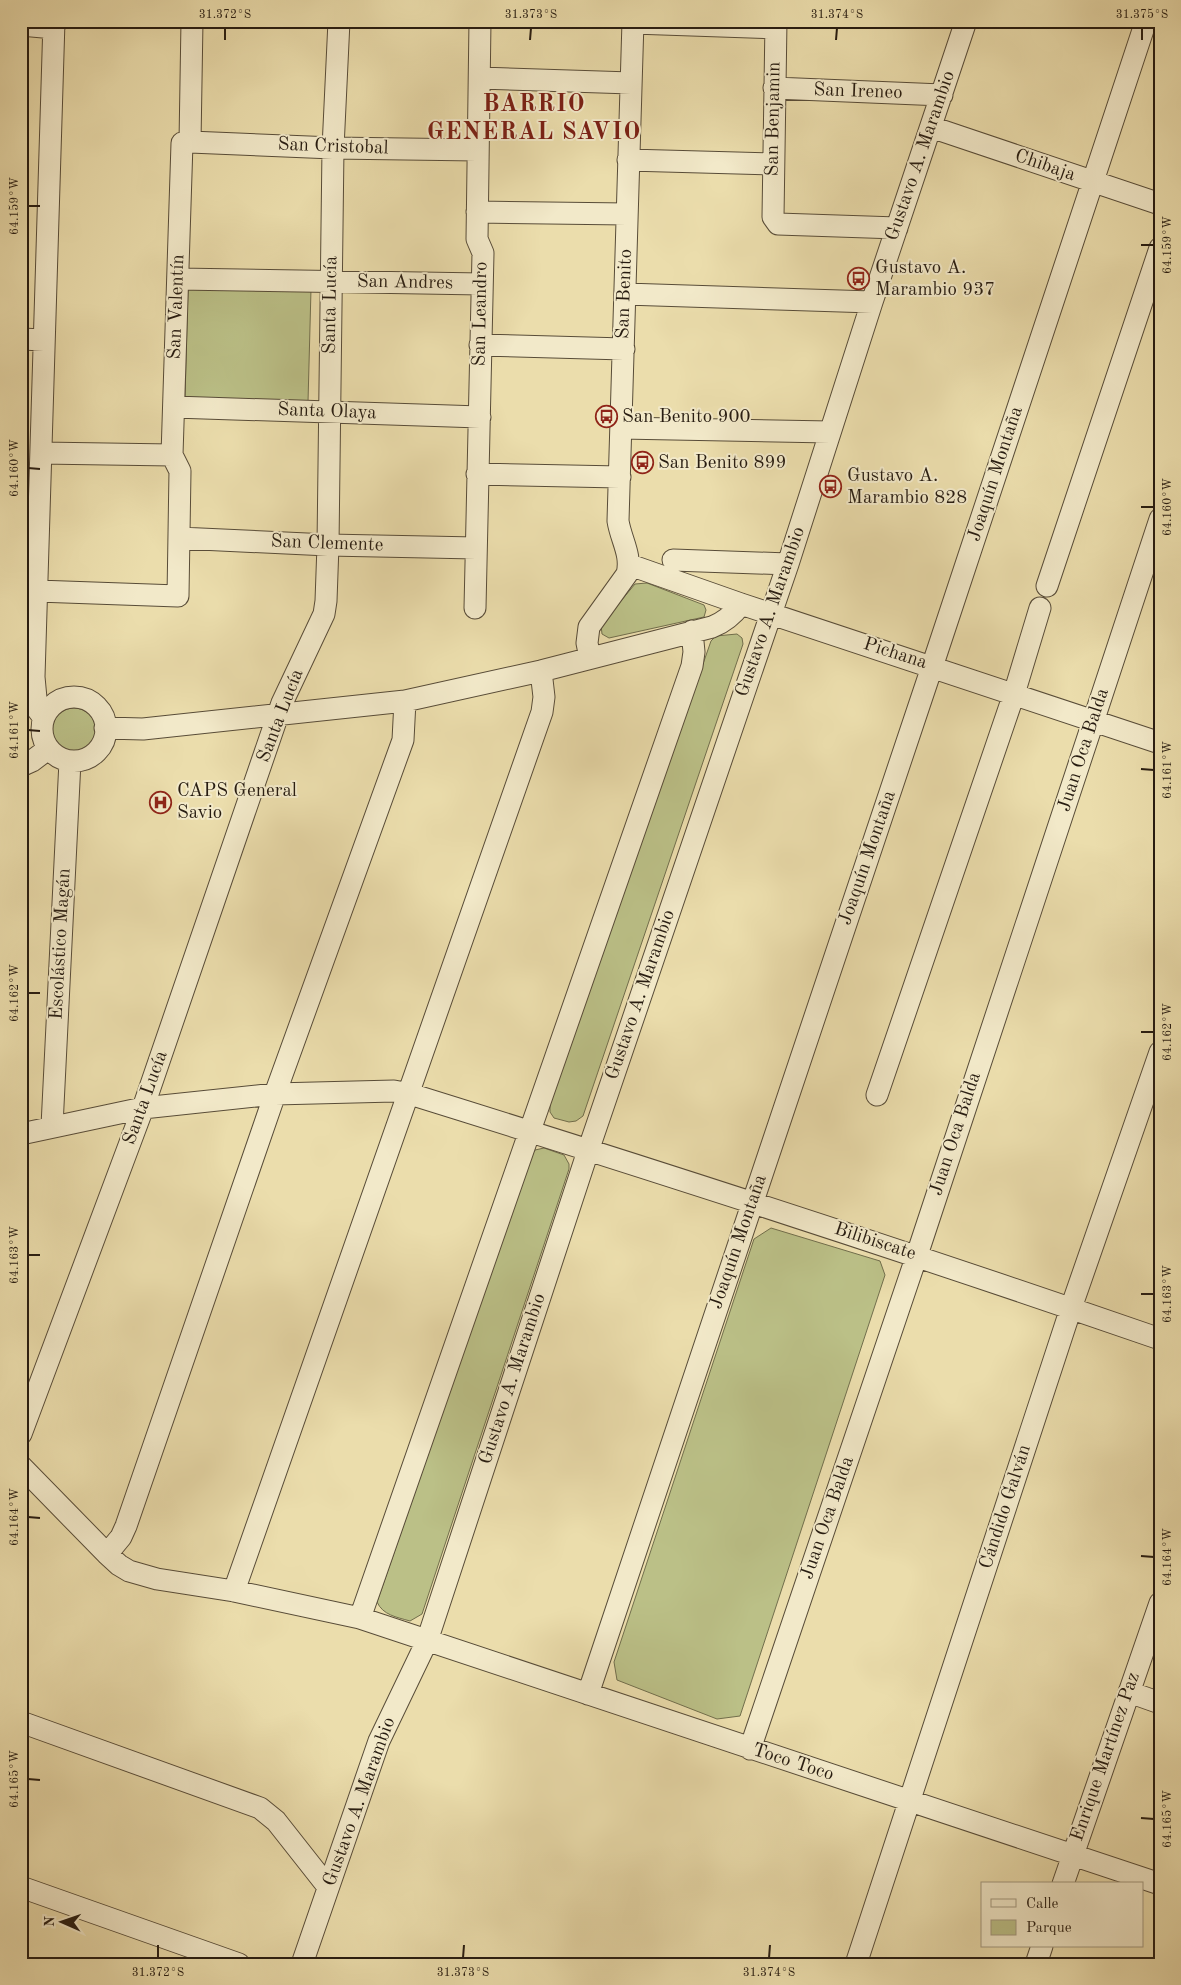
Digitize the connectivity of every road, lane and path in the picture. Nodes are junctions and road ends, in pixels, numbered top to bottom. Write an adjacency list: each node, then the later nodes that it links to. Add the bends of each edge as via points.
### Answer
1 (192, 21): 15 (street, San Valentín)
2 (339, 21): 16 (street, Santa Lucía)
3 (480, 21): 10 (street, San Leandro)
4 (966, 21): 13 (street, Gustavo A. Marambio)
5 (1146, 21): 20 (street, Joaquín Montaña)
6 (633, 22): 9 (street); 11 (street, San Benito)
7 (21, 25): 8 (street)
8 (54, 25): 32 (street)
9 (776, 25): 12 (street, San Benjamin)
10 (480, 78): 11 (street); 17 (street, San Leandro)
11 (631, 83): 18 (street, San Benito)
12 (774, 88): 13 (street, San Ireneo); 19 (street, San Benjamin)
13 (942, 95): 14 (street, Gustavo A. Marambio)
14 (931, 128): 20 (street, Chibaja); 24 (street, Gustavo A. Marambio)
15 (190, 142): 16 (street, San Cristobal); 26 (street, San Valentín, via 182,143)
16 (333, 148): 17 (street, San Cristobal); 27 (street, Santa Lucía)
17 (477, 150): 22 (street, San Leandro)
18 (628, 160): 19 (street); 23 (street, San Benito)
19 (773, 164): 24 (street, San Benjamin, via 773,218 778,224)
20 (1093, 182): 21 (street, Chibaja); 60 (street, Joaquín Montaña)
21 (1160, 204)
22 (477, 212): 23 (street); 28 (street, San Leandro, via 477,239 483,253)
23 (627, 214): 29 (street, San Benito)
24 (897, 228): 30 (street, Gustavo A. Marambio)
25 (1160, 248): 52 (street)
26 (178, 279): 27 (street, San Andres); 35 (street, San Valentín)
27 (332, 281): 28 (street, San Andres); 36 (street, Santa Lucía)
28 (482, 284): 33 (street, San Leandro)
29 (626, 294): 30 (street); 34 (street, San Benito)
30 (872, 302): 39 (street, Gustavo A. Marambio)
31 (21, 340): 32 (street)
32 (44, 340): 40 (street)
33 (480, 345): 34 (street); 37 (street, San Leandro)
34 (624, 349): 38 (street, San Benito)
35 (174, 407): 36 (street, Santa Olaya); 41 (street, San Valentín)
36 (329, 412): 37 (street, Santa Olaya); 46 (street, Santa Lucía)
37 (480, 417): 42 (street, San Leandro)
38 (621, 428): 39 (street); 43 (street, San Benito)
39 (830, 432): 50 (street, Gustavo A. Marambio)
40 (41, 453): 41 (street); 48 (street)
41 (172, 455): 45 (street, San Valentín, via 180,470)
42 (477, 474): 43 (street); 47 (street, San Leandro)
43 (620, 477): 51 (street, San Benito, via 618,521)
44 (1160, 519): 68 (street, Juan Oca Balda)
45 (179, 538): 46 (street, San Clemente); 53 (street, San Valentín, via 178,596)
46 (328, 545): 47 (street, San Clemente); 67 (street, Santa Lucía, via 324,614)
47 (476, 548): 55 (street, San Leandro)
48 (29, 557): 53 (street)
49 (673, 560): 50 (street)
50 (788, 564): 57 (street, Gustavo A. Marambio)
51 (630, 565): 54 (street, Pichana); 59 (street, via 589,627 587,643)
52 (1047, 586)
53 (37, 591): 62 (street)
54 (741, 604): 57 (street, Pichana); 58 (street, via 721,624)
55 (475, 608)
56 (1040, 608): 63 (street)
57 (770, 614): 60 (street, Pichana); 82 (street, Gustavo A. Marambio)
58 (692, 631): 59 (street); 80 (street, via 692,666)
59 (590, 658): 61 (street)
60 (932, 666): 63 (street, Pichana); 83 (street, Joaquín Montaña)
61 (541, 671): 65 (street); 76 (street, via 542,712)
62 (34, 677): 64 (street, via 56,692); 66 (street)
63 (1014, 694): 68 (street, Pichana); 77 (street)
64 (76, 697): 66 (street, via 65,698 48,709); 69 (street, via 94,705 101,713)
65 (405, 701): 67 (street); 75 (street, via 403,740)
66 (33, 706): 71 (street)
67 (278, 716): 69 (street, via 144,729); 78 (street, Santa Lucía)
68 (1093, 721): 70 (street, Pichana); 84 (street, Juan Oca Balda)
69 (105, 728): 72 (street, via 96,752 77,762)
70 (1160, 743)
71 (48, 749): 72 (street); 73 (street)
72 (70, 761): 79 (street, Escolástico Magán)
73 (21, 766)
74 (1160, 1052): 85 (street, Cándido Galván)
75 (275, 1094): 76 (street, Bilibiscate); 78 (street, Bilibiscate); 89 (street, via 126,1526)
76 (410, 1094): 80 (street, Bilibiscate); 90 (street)
77 (877, 1095)
78 (143, 1108): 79 (street, Bilibiscate); 87 (street, Santa Lucía)
79 (52, 1126): 81 (street, Bilibiscate)
80 (528, 1131): 82 (street, Bilibiscate); 92 (street)
81 (21, 1134)
82 (588, 1151): 83 (street, Bilibiscate); 93 (street, Gustavo A. Marambio)
83 (753, 1202): 84 (street, Bilibiscate); 95 (street, Joaquín Montaña)
84 (916, 1255): 85 (street, Bilibiscate); 98 (street, Juan Oca Balda)
85 (1072, 1308): 86 (street, Bilibiscate); 99 (street, Cándido Galván)
86 (1160, 1339)
87 (21, 1434)
88 (21, 1466): 89 (street, Toco Toco)
89 (107, 1554): 90 (street, Toco Toco, via 129,1571 146,1576)
90 (234, 1591): 92 (street, Toco Toco)
91 (1160, 1603): 94 (street, Enrique Martínez Paz)
92 (360, 1618): 93 (street, Toco Toco)
93 (427, 1641): 95 (street, Toco Toco); 104 (street, Gustavo A. Marambio, via 379,1741)
94 (1129, 1692): 96 (street); 100 (street, Enrique Martínez Paz)
95 (588, 1694): 98 (street, Toco Toco)
96 (1160, 1703)
97 (21, 1722): 104 (street, via 260,1808 276,1821)
98 (750, 1749): 99 (street, Toco Toco)
99 (910, 1801): 100 (street, Toco Toco); 108 (street, Cándido Galván)
100 (1072, 1854): 101 (street, Enrique Martínez Paz); 102 (street, Toco Toco)
101 (1063, 1882)
102 (1160, 1884)
103 (21, 1887): 106 (street)
104 (328, 1887): 107 (street, Gustavo A. Marambio)
105 (1041, 1948): 109 (street)
106 (239, 1964)
107 (302, 1964)
108 (856, 1964)
109 (1036, 1964)

